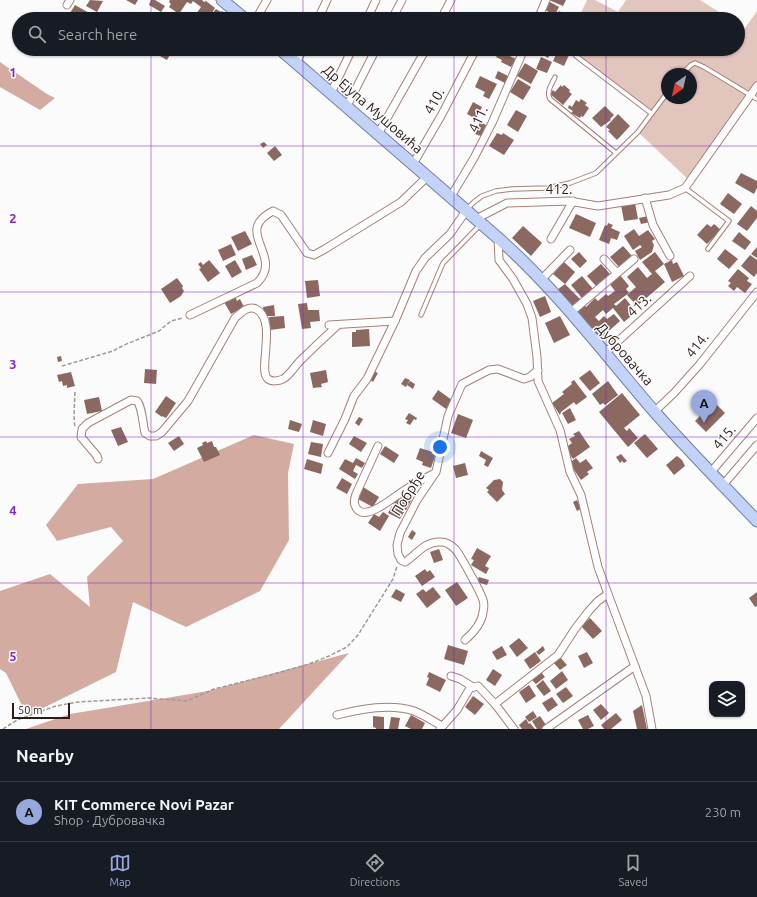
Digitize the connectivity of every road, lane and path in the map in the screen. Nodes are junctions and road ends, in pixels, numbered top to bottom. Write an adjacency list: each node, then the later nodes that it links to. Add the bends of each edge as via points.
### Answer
1 (222, 0): 8 (main road)
2 (267, 0): 9 (street)
3 (327, 0): 10 (street)
4 (376, 0): 11 (street)
5 (402, 0): 12 (street)
6 (451, 0): 13 (street)
7 (546, 0): 14 (street)
8 (237, 12)
9 (260, 12)
10 (321, 12)
11 (370, 12)
12 (396, 12)
13 (445, 12)
14 (541, 12)
15 (288, 56): 23 (main road, Др Ејупа Мушовића)
16 (300, 56): 23 (street)
17 (349, 56): 27 (street)
18 (372, 56): 30 (street)
19 (422, 56): 32 (street)
20 (472, 56): 34 (street, 410.)
21 (521, 56): 37 (street, 411., via 492,123)
22 (576, 56): 31 (lane)
23 (296, 63): 27 (main road, Др Ејупа Мушовића)
24 (688, 68): 28 (lane, via 695,63 704,66)
25 (555, 77): 33 (lane, via 548,95 550,99)
26 (757, 86): 28 (street)
27 (331, 93): 30 (main road, Др Ејупа Мушовића)
28 (754, 97): 36 (street)
29 (661, 101): 31 (lane)
30 (347, 106): 32 (main road, Др Ејупа Мушовића)
31 (652, 113): 33 (lane, via 638,132)
32 (378, 134): 34 (main road, Др Ејупа Мушовића)
33 (616, 152): 40 (lane, via 596,173 548,188 496,191 482,196)
34 (413, 164): 35 (main road, Др Ејупа Мушовића)
35 (427, 177): 37 (main road, Др Ејупа Мушовића); 54 (street, via 401,202 325,250 314,254 307,253 281,215 273,211 257,226 256,232 266,261 263,277 257,283)
36 (685, 188): 38 (street, 412.); 44 (lane, via 729,221)
37 (450, 198): 40 (main road, Др Ејупа Мушовића)
38 (645, 198): 39 (street, 412., via 598,206); 46 (street, via 653,225)
39 (573, 201): 41 (street, 412., via 507,202); 43 (street)
40 (466, 210): 41 (main road, Дубровачка); 56 (street, via 450,234 420,265)
41 (478, 222): 42 (main road, Дубровачка); 55 (lane, via 443,263)
42 (498, 238): 51 (main road, Дубровачка); 61 (street, via 499,260 523,298 532,318)
43 (551, 239)
44 (708, 249)
45 (570, 250): 51 (street)
46 (670, 256)
47 (604, 259): 49 (street)
48 (634, 259): 49 (street)
49 (617, 273): 53 (street)
50 (690, 276): 59 (street, 413.)
51 (541, 280): 53 (main road, Дубровачка)
52 (757, 292): 63 (street, 414., via 694,370)
53 (570, 313): 59 (main road, Дубровачка)
54 (190, 315): 60 (path, via 171,321 159,330 113,351)
55 (421, 315)
56 (395, 320): 58 (street); 68 (street, via 367,379 354,396)
57 (329, 325): 58 (street)
58 (338, 325): 65 (street, via 289,374 275,381 268,379 265,374 266,327 257,310 250,308 235,318 188,401 162,432 156,436 145,433 140,405 137,401 131,400 88,423)
59 (605, 353): 63 (main road, Дубровачка)
60 (62, 366)
61 (538, 370): 70 (street, Побрђе, via 524,379 498,369 489,370 462,384 448,416); 75 (street, via 538,382 560,430 570,472 582,495 598,567)
62 (75, 390): 65 (path, via 74,423)
63 (654, 412): 71 (main road, Дубровачка)
64 (757, 418): 71 (street, 415.)
65 (82, 429): 69 (street, via 81,437)
66 (757, 445): 72 (street)
67 (378, 446): 70 (street, via 354,501 363,513 373,511)
68 (328, 453)
69 (98, 460)
70 (436, 472): 74 (street, Побрђе, via 405,520 397,545)
71 (711, 472): 72 (main road, Дубровачка)
72 (723, 485): 73 (main road, Дубровачка)
73 (757, 521)
74 (398, 554): 76 (street, via 405,562 424,546 442,542 455,549 483,599 483,613 479,624); 83 (path, via 393,579 374,612 347,647 329,656 277,674 214,689 188,701 148,698 78,702 39,712 17,720)
75 (608, 594): 77 (street); 80 (street, via 588,612 558,655)
76 (465, 640)
77 (635, 666): 85 (street); 86 (street, via 646,696)
78 (451, 676): 79 (street)
79 (473, 686): 80 (street, via 478,686); 82 (street)
80 (495, 704): 84 (street)
81 (337, 714): 82 (street, via 397,707 416,712)
82 (441, 728)
83 (3, 729)
84 (514, 729)
85 (546, 729)
86 (652, 729)

